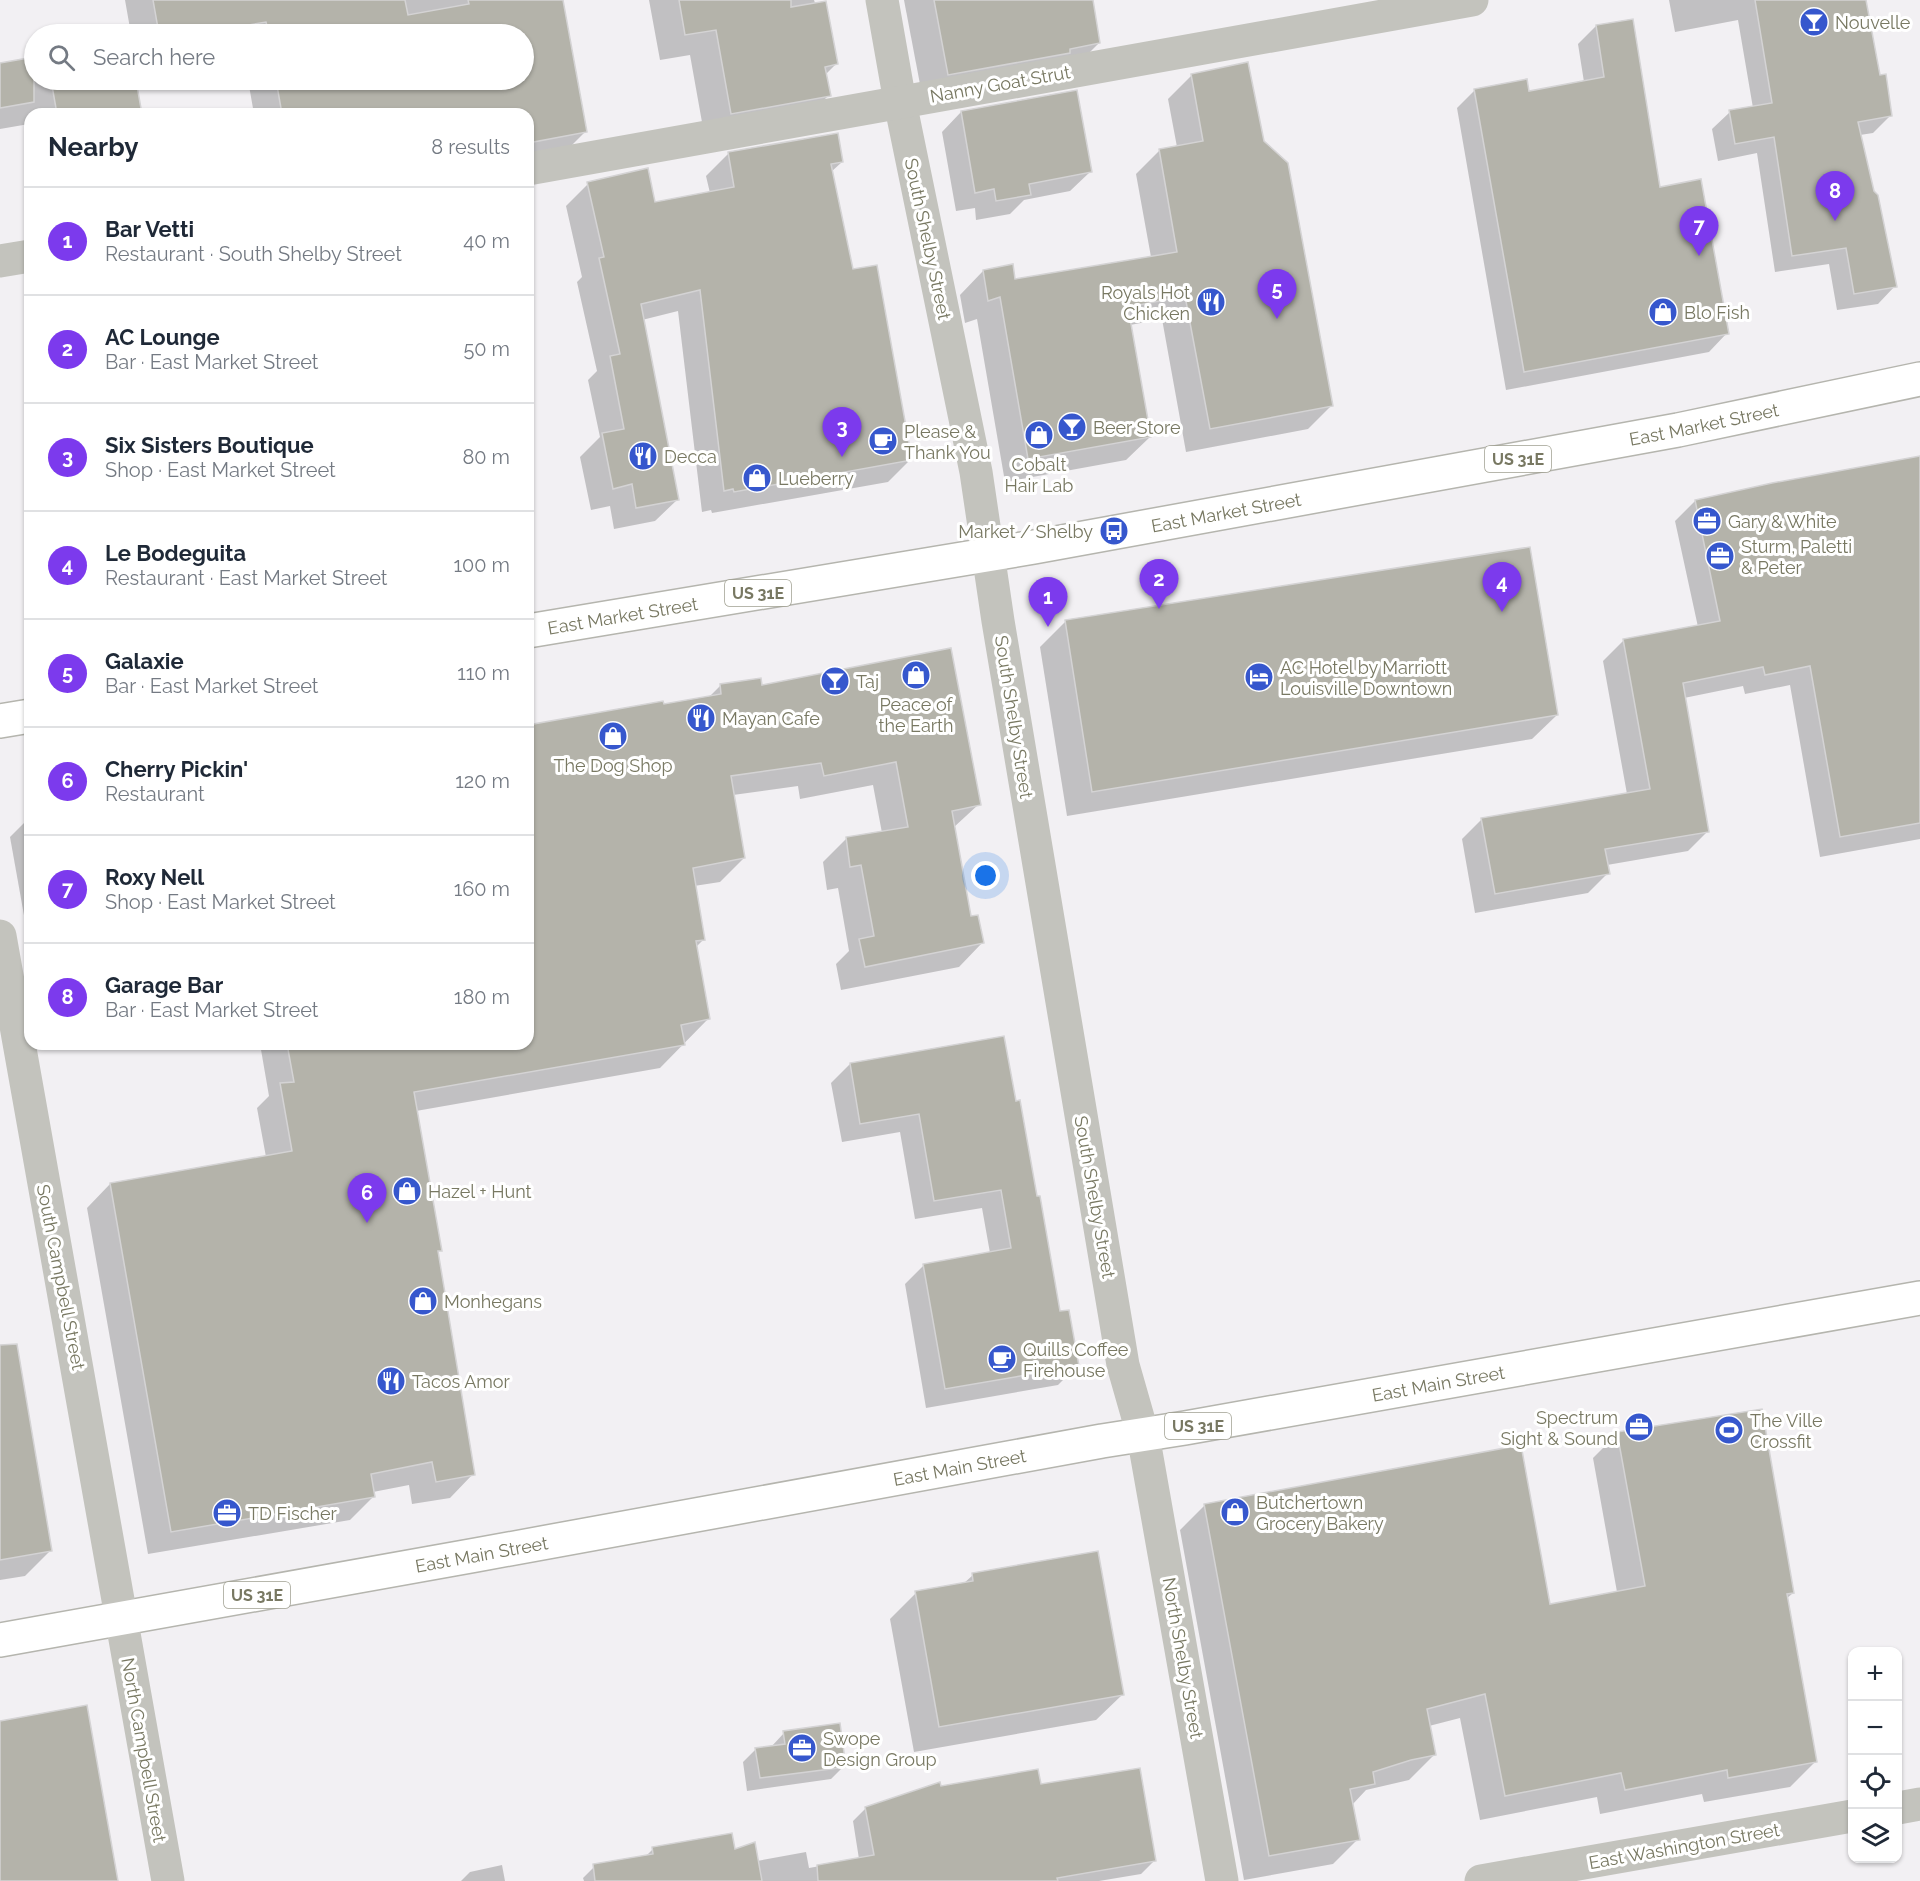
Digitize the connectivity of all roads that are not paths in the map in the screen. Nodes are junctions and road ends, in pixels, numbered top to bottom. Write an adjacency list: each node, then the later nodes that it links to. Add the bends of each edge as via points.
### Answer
1 (882, 0): 3 (street, South Shelby Street)
2 (1472, 0): 3 (street, Nanny Goat Strut)
3 (900, 102): 4 (street, Nanny Goat Strut); 8 (street, South Shelby Street, via 976,472)
4 (534, 168)
5 (24, 257): 6 (street)
6 (0, 261)
7 (1920, 379): 8 (main road, East Market Street / US 31E, via 1678,430)
8 (988, 554): 9 (main road, East Market Street / US 31E); 14 (street, South Shelby Street, via 1123,1365)
9 (534, 630)
10 (24, 717): 11 (main road)
11 (0, 721)
12 (0, 936): 15 (street, South Campbell Street)
13 (1920, 1298): 14 (main road, East Main Street / US 31E)
14 (1143, 1435): 15 (main road, East Main Street / US 31E); 21 (street, North Shelby Street)
15 (121, 1619): 16 (main road, East Main Street / US 31E); 20 (street, North Campbell Street)
16 (0, 1640)
17 (1920, 1804): 18 (street)
18 (1902, 1807)
19 (1848, 1817): 22 (street, East Washington Street)
20 (168, 1881)
21 (1222, 1881)
22 (1480, 1881)

